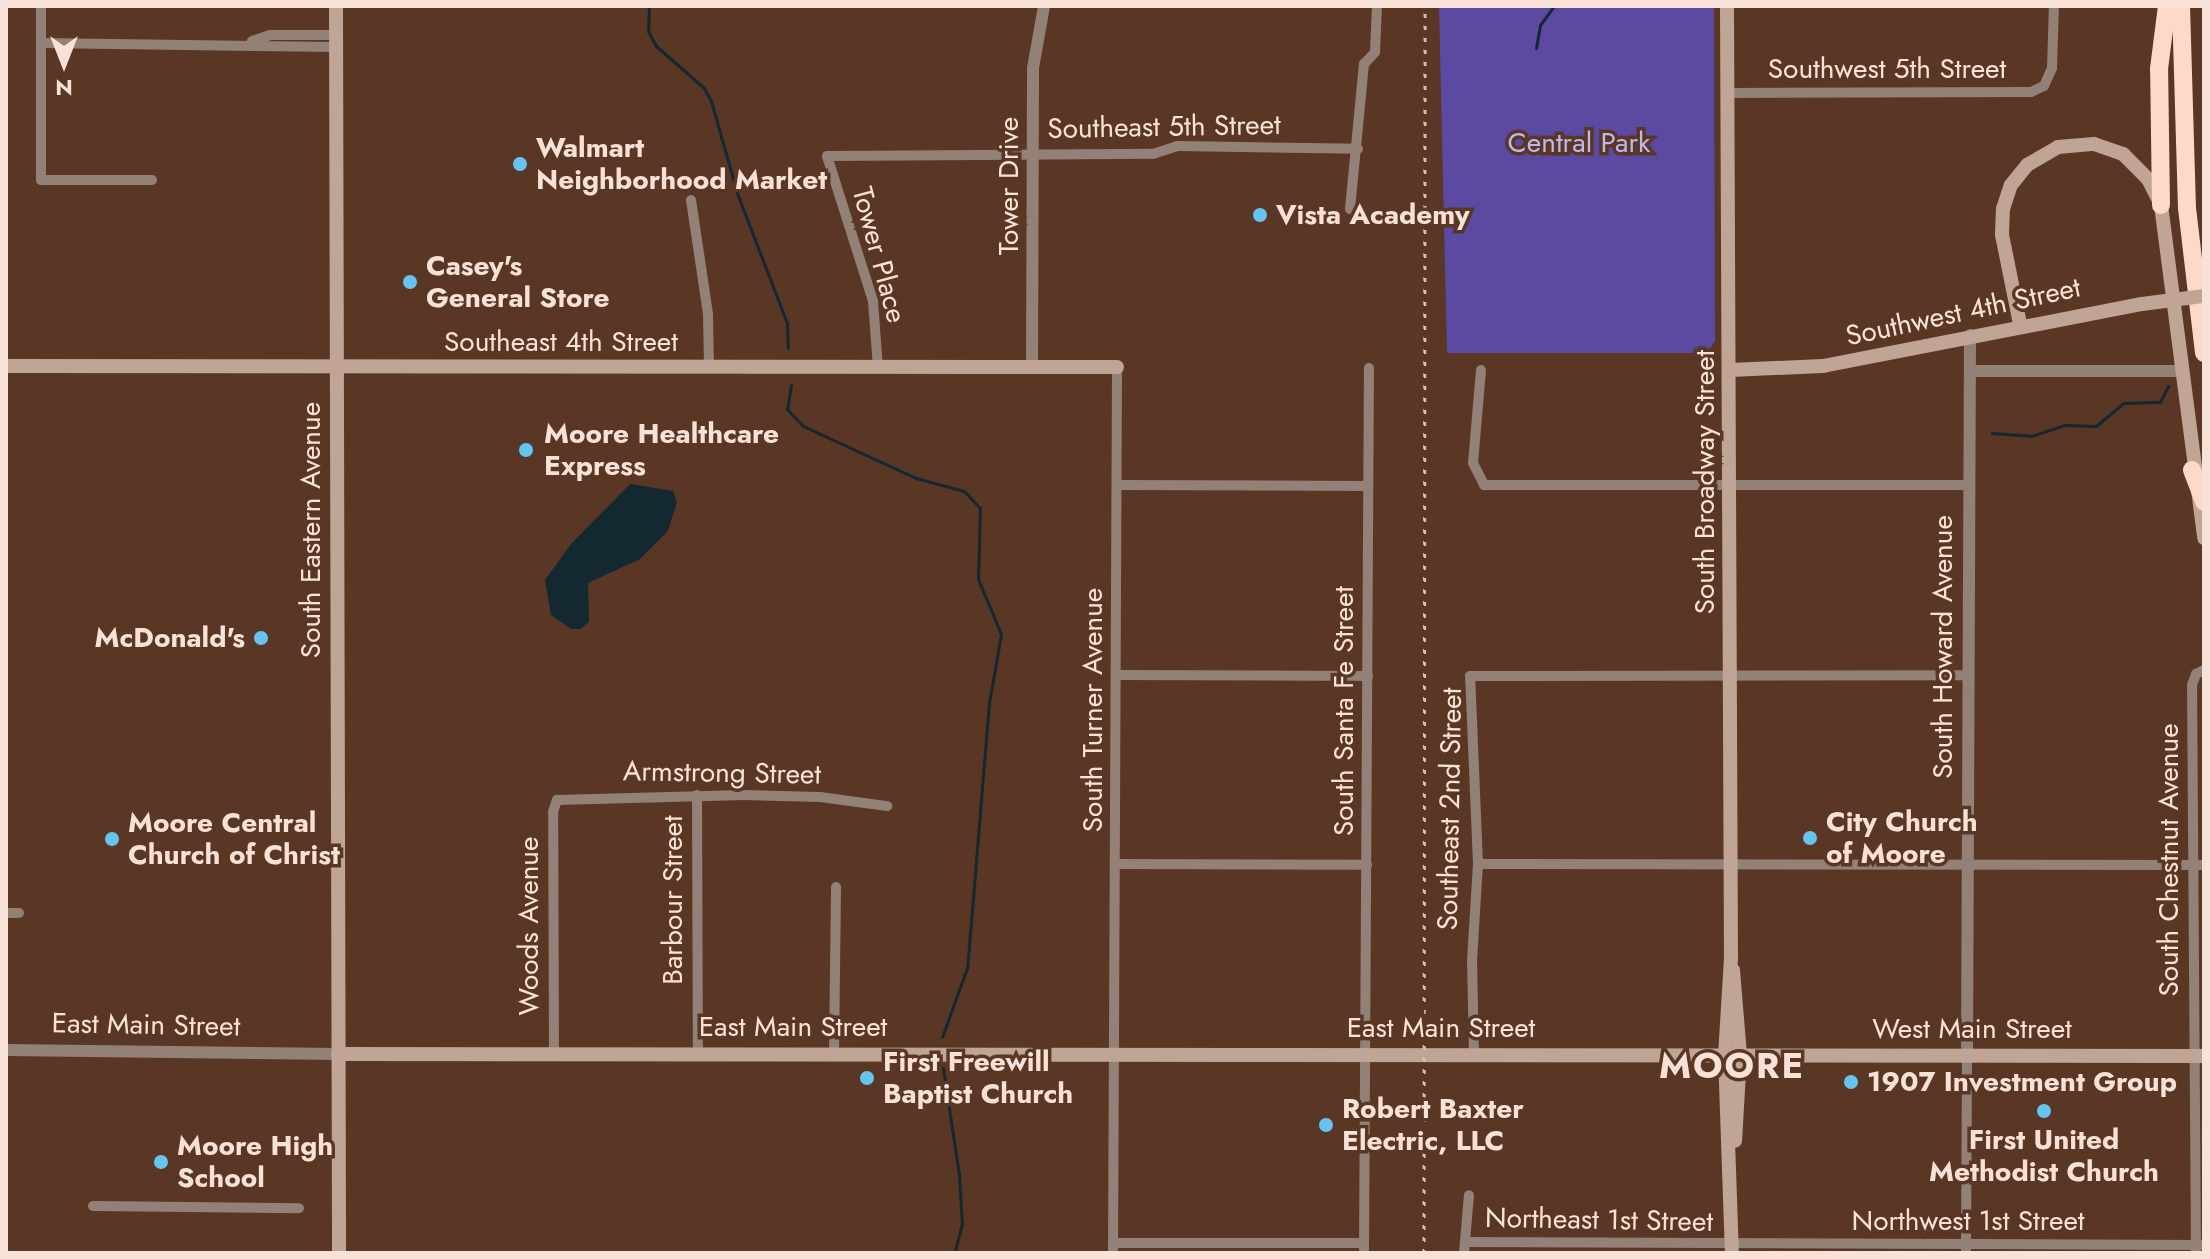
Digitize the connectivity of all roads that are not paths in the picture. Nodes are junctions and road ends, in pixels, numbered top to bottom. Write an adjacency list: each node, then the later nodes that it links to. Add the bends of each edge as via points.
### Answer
1 (41, 6): 10 (street)
2 (336, 6): 9 (main road, South Eastern Avenue)
3 (1044, 6): 13 (street, Tower Drive, via 1033,68)
4 (1377, 6): 12 (street, via 1375,52 1364,64)
5 (1727, 6): 11 (main road, South Broadway Street)
6 (2054, 6): 11 (street, Southwest 5th Street, via 2052,68 2044,86 2024,93)
7 (2167, 6): 17 (highway, via 2159,69)
8 (2181, 6): 22 (highway, via 2187,208)
9 (336, 41): 10 (street); 27 (main road, South Eastern Avenue)
10 (41, 43): 15 (street, via 41,180)
11 (1729, 93): 31 (main road, South Broadway Street)
12 (1358, 149): 13 (street, Southeast 5th Street, via 1177,146 1153,154); 18 (street)
13 (1033, 154): 14 (street, Southeast 5th Street); 25 (street, Tower Drive)
14 (827, 156): 28 (street, Tower Place, via 873,301)
15 (152, 180)
16 (691, 200): 24 (street, via 708,314)
17 (2161, 205): 20 (main road, via 2140,168 2105,146 2058,147 2027,165 2006,196 2002,224); 33 (main road)
18 (1350, 209)
19 (2204, 296): 20 (main road, Southwest 4th Street, bridge)
20 (2020, 324): 21 (main road, Southwest 4th Street)
21 (1970, 335): 31 (main road, Southwest 4th Street, via 1818,367); 32 (street, South Howard Avenue)
22 (2204, 353)
23 (6, 366): 27 (main road, Southeast 4th Street)
24 (709, 367): 27 (main road, Southeast 4th Street); 28 (main road, Southeast 4th Street)
25 (1032, 367): 26 (main road, Southeast 4th Street); 28 (main road, Southeast 4th Street)
26 (1117, 367): 35 (street, South Turner Avenue)
27 (337, 368): 64 (main road, South Eastern Avenue)
28 (878, 368)
29 (1369, 368): 37 (street, South Santa Fe Street)
30 (1481, 370): 38 (street, via 1473,463 1484,485)
31 (1731, 370): 38 (main road, South Broadway Street)
32 (1970, 371): 33 (street); 36 (street, South Howard Avenue)
33 (2179, 371): 34 (main road)
34 (2192, 470): 39 (highway); 40 (main road)
35 (1117, 485): 37 (street); 42 (street, South Turner Avenue)
36 (1967, 485): 38 (street); 43 (street, South Howard Avenue)
37 (1368, 486): 44 (street, South Santa Fe Street)
38 (1731, 486): 45 (main road, South Broadway Street)
39 (2204, 502)
40 (2204, 538)
41 (2204, 670): 54 (street, South Chestnut Avenue, via 2192,685)
42 (1116, 675): 44 (street); 49 (street, South Turner Avenue)
43 (1967, 675): 45 (street); 52 (street, South Howard Avenue)
44 (1368, 676): 53 (street, South Santa Fe Street)
45 (1731, 676): 50 (street, Southeast 2nd Street, via 1470,676); 51 (main road, South Broadway Street)
46 (697, 795): 47 (street, Armstrong Street); 48 (street, Armstrong Street, via 820,797); 60 (street, Barbour Street)
47 (557, 800): 61 (street, Woods Avenue)
48 (887, 806)
49 (1117, 864): 53 (street); 63 (street, South Turner Avenue)
50 (1478, 864): 51 (street); 66 (street, Southeast 2nd Street, via 1472,937)
51 (1731, 864): 52 (street); 67 (main road, South Broadway Street)
52 (1965, 864): 54 (street); 68 (street, South Howard Avenue)
53 (1367, 865): 65 (street, South Santa Fe Street)
54 (2192, 865): 55 (street); 69 (street, South Chestnut Avenue)
55 (2204, 865)
56 (836, 887): 62 (street)
57 (6, 913): 58 (street)
58 (19, 913)
59 (6, 1050): 64 (street, East Main Street)
60 (698, 1052): 61 (main road, East Main Street); 62 (main road, East Main Street)
61 (554, 1053): 64 (main road, East Main Street)
62 (834, 1053): 63 (main road, East Main Street)
63 (1114, 1053): 65 (main road, East Main Street); 74 (street, South Turner Avenue)
64 (338, 1054): 79 (main road, South Eastern Avenue)
65 (1364, 1054): 66 (main road, East Main Street); 75 (street, South Santa Fe Street)
66 (1474, 1054): 67 (main road, East Main Street)
67 (1732, 1055): 68 (main road, West Main Street); 77 (main road, South Broadway Street)
68 (1967, 1055): 69 (main road, West Main Street); 78 (street)
69 (2199, 1056): 76 (street, South Chestnut Avenue)
70 (1469, 1195): 73 (street)
71 (93, 1206): 72 (street)
72 (299, 1208)
73 (1464, 1247): 77 (street, Northeast 1st Street)
74 (1113, 1248): 75 (street)
75 (1364, 1248)
76 (2198, 1248): 78 (street, Northwest 1st Street)
77 (1732, 1249): 78 (street, Northwest 1st Street)
78 (1966, 1249)
79 (339, 1253)

